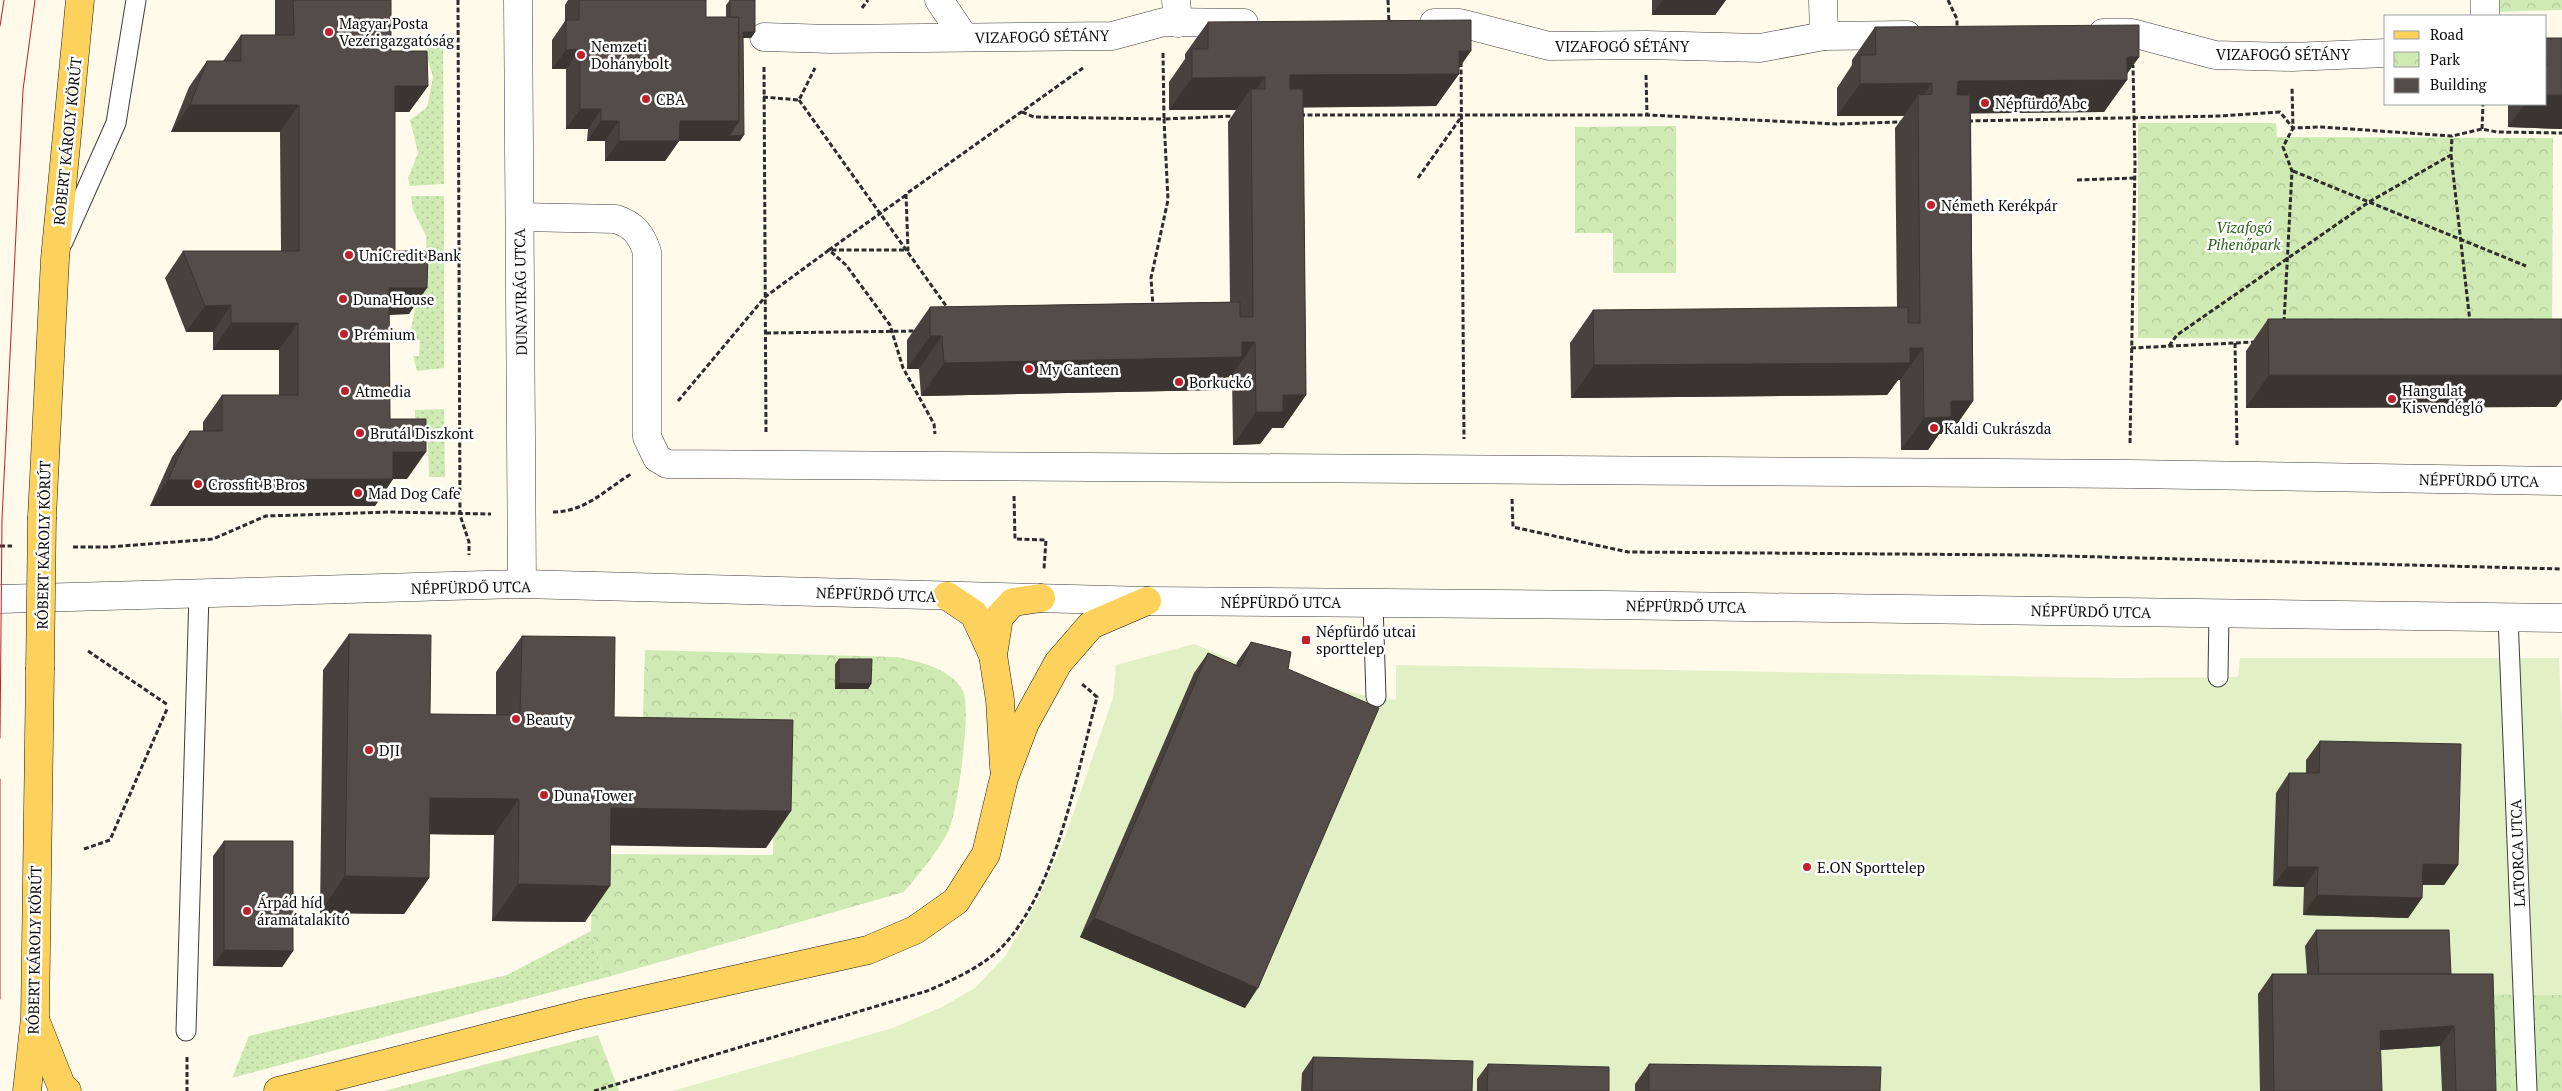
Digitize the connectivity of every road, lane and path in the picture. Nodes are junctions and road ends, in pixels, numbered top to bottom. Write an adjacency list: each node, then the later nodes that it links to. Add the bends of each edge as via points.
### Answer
1 (80, 0): 56 (main road, RÓBERT KÁROLY KÖRÚT)
2 (136, 0): 56 (lane, via 116,123)
3 (458, 0): 79 (path)
4 (518, 0): 51 (street, DUNAVIRÁG UTCA)
5 (940, 0): 19 (street)
6 (1823, 0): 17 (street)
7 (1948, 0): 16 (path, via 1957,19)
8 (2484, 0): 11 (street)
9 (1388, 12): 13 (street, VIZAFOGÓ SÉTÁNY)
10 (1173, 15): 12 (street, VIZAFOGÓ SÉTÁNY); 19 (street, VIZAFOGÓ SÉTÁNY, via 1112,36); 36 (path)
11 (2485, 15)
12 (1266, 23)
13 (1460, 23): 21 (street, VIZAFOGÓ SÉTÁNY, via 1549,46); 31 (path)
14 (2132, 33): 15 (street, VIZAFOGÓ SÉTÁNY); 23 (street, VIZAFOGÓ SÉTÁNY, via 2215,55); 35 (path)
15 (2074, 34)
16 (1958, 35): 17 (street, VIZAFOGÓ SÉTÁNY)
17 (1824, 36): 21 (street, VIZAFOGÓ SÉTÁNY, via 1760,48)
18 (764, 37): 20 (street, VIZAFOGÓ SÉTÁNY); 25 (path)
19 (964, 37): 20 (street, VIZAFOGÓ SÉTÁNY)
20 (831, 39): 26 (path)
21 (1646, 45): 32 (path)
22 (2384, 53): 23 (street, VIZAFOGÓ SÉTÁNY)
23 (2292, 56): 39 (path)
24 (1084, 68): 29 (path)
25 (763, 97): 26 (path); 58 (path)
26 (799, 100): 50 (path)
27 (2483, 105): 40 (path)
28 (1236, 110): 33 (path)
29 (1022, 112): 36 (path, via 1034,117); 48 (path)
30 (1296, 115): 31 (path)
31 (1462, 115): 32 (path); 45 (path); 73 (path)
32 (1647, 115): 38 (path, via 1838,124)
33 (1236, 116): 34 (path); 36 (path)
34 (1242, 116)
35 (2135, 118): 37 (path); 39 (path, via 2280,112); 46 (path)
36 (1164, 119): 59 (path, via 1168,200 1151,278)
37 (1963, 121)
38 (1910, 122)
39 (2293, 128): 42 (path); 44 (path, via 2283,147)
40 (2482, 129): 41 (path); 42 (path)
41 (2562, 133)
42 (2452, 136): 43 (path)
43 (2451, 155): 49 (path); 52 (path)
44 (2292, 171): 49 (path); 55 (path)
45 (1418, 178)
46 (2135, 178): 47 (path); 69 (path)
47 (2078, 180)
48 (906, 194): 50 (path); 54 (path)
49 (2369, 202): 52 (path); 55 (path)
50 (880, 212): 53 (path); 54 (path)
51 (520, 217): 70 (street, via 616,219 629,223 641,235 648,252); 78 (street, DUNAVIRÁG UTCA)
52 (2460, 240): 57 (path); 64 (path)
53 (829, 250): 54 (path); 58 (path); 63 (path, via 846,266 890,325)
54 (908, 250): 60 (path)
55 (2287, 257): 62 (path); 68 (path, via 2177,335)
56 (55, 259): 103 (main road, RÓBERT KÁROLY KÖRÚT, bridge, via 42,517)
57 (2526, 266)
58 (765, 297): 65 (path); 70 (path)
59 (1153, 312)
60 (953, 314)
61 (918, 331): 63 (path)
62 (2284, 331)
63 (891, 332): 65 (path); 72 (path, via 904,368 934,424)
64 (2471, 332)
65 (766, 333): 71 (path)
66 (2264, 342): 67 (path)
67 (2236, 343): 68 (path); 76 (path)
68 (2169, 346): 69 (path)
69 (2131, 348): 75 (path)
70 (652, 448): 71 (street, NÉPFÜRDŐ UTCA, via 668,464); 78 (path, via 593,501 565,512)
71 (767, 464): 72 (street, NÉPFÜRDŐ UTCA)
72 (935, 465): 73 (street, NÉPFÜRDŐ UTCA)
73 (1465, 469): 74 (street, NÉPFÜRDŐ UTCA)
74 (1511, 470): 75 (street, NÉPFÜRDŐ UTCA); 83 (path, via 1513,527 1628,552 2026,555)
75 (2130, 474): 76 (street, NÉPFÜRDŐ UTCA)
76 (2238, 476): 77 (street, NÉPFÜRDŐ UTCA)
77 (2562, 481)
78 (522, 513): 79 (path); 84 (street, DUNAVIRÁG UTCA)
79 (460, 515): 82 (path, via 391,512 266,516 214,539 109,547); 85 (path, via 469,542)
80 (0, 546): 81 (path)
81 (20, 546)
82 (69, 546)
83 (2562, 569)
84 (522, 584): 85 (street, NÉPFÜRDŐ UTCA); 87 (street, NÉPFÜRDŐ UTCA)
85 (470, 586): 86 (street, NÉPFÜRDŐ UTCA)
86 (199, 594): 89 (street, NÉPFÜRDŐ UTCA); 99 (lane)
87 (947, 596): 88 (street, NÉPFÜRDŐ UTCA); 96 (main road, via 974,614)
88 (1041, 598): 90 (street, NÉPFÜRDŐ UTCA); 96 (main road, via 1013,602 998,617)
89 (0, 600)
90 (1147, 601): 91 (street, NÉPFÜRDŐ UTCA); 101 (main road, via 1091,625 1058,663 1025,723)
91 (1373, 603): 92 (street, NÉPFÜRDŐ UTCA); 98 (lane)
92 (2220, 613): 93 (street, NÉPFÜRDŐ UTCA); 97 (lane)
93 (2508, 617): 94 (street, NÉPFÜRDŐ UTCA); 105 (lane, LATORCA UTCA)
94 (2562, 618)
95 (88, 651): 99 (path, via 169,706)
96 (993, 655): 101 (main road, via 1000,700)
97 (2218, 677)
98 (1376, 697)
99 (196, 705): 104 (lane)
100 (161, 725): 102 (path, via 110,840)
101 (1004, 778): 109 (main road, via 986,854 956,901 916,930 868,950 581,1014)
102 (84, 849)
103 (35, 1018): 106 (main road, RÓBERT KÁROLY KÖRÚT); 107 (main road, via 61,1085)
104 (186, 1031): 108 (path)
105 (2527, 1090)
106 (27, 1091)
107 (67, 1091)
108 (187, 1091)
109 (278, 1091)

